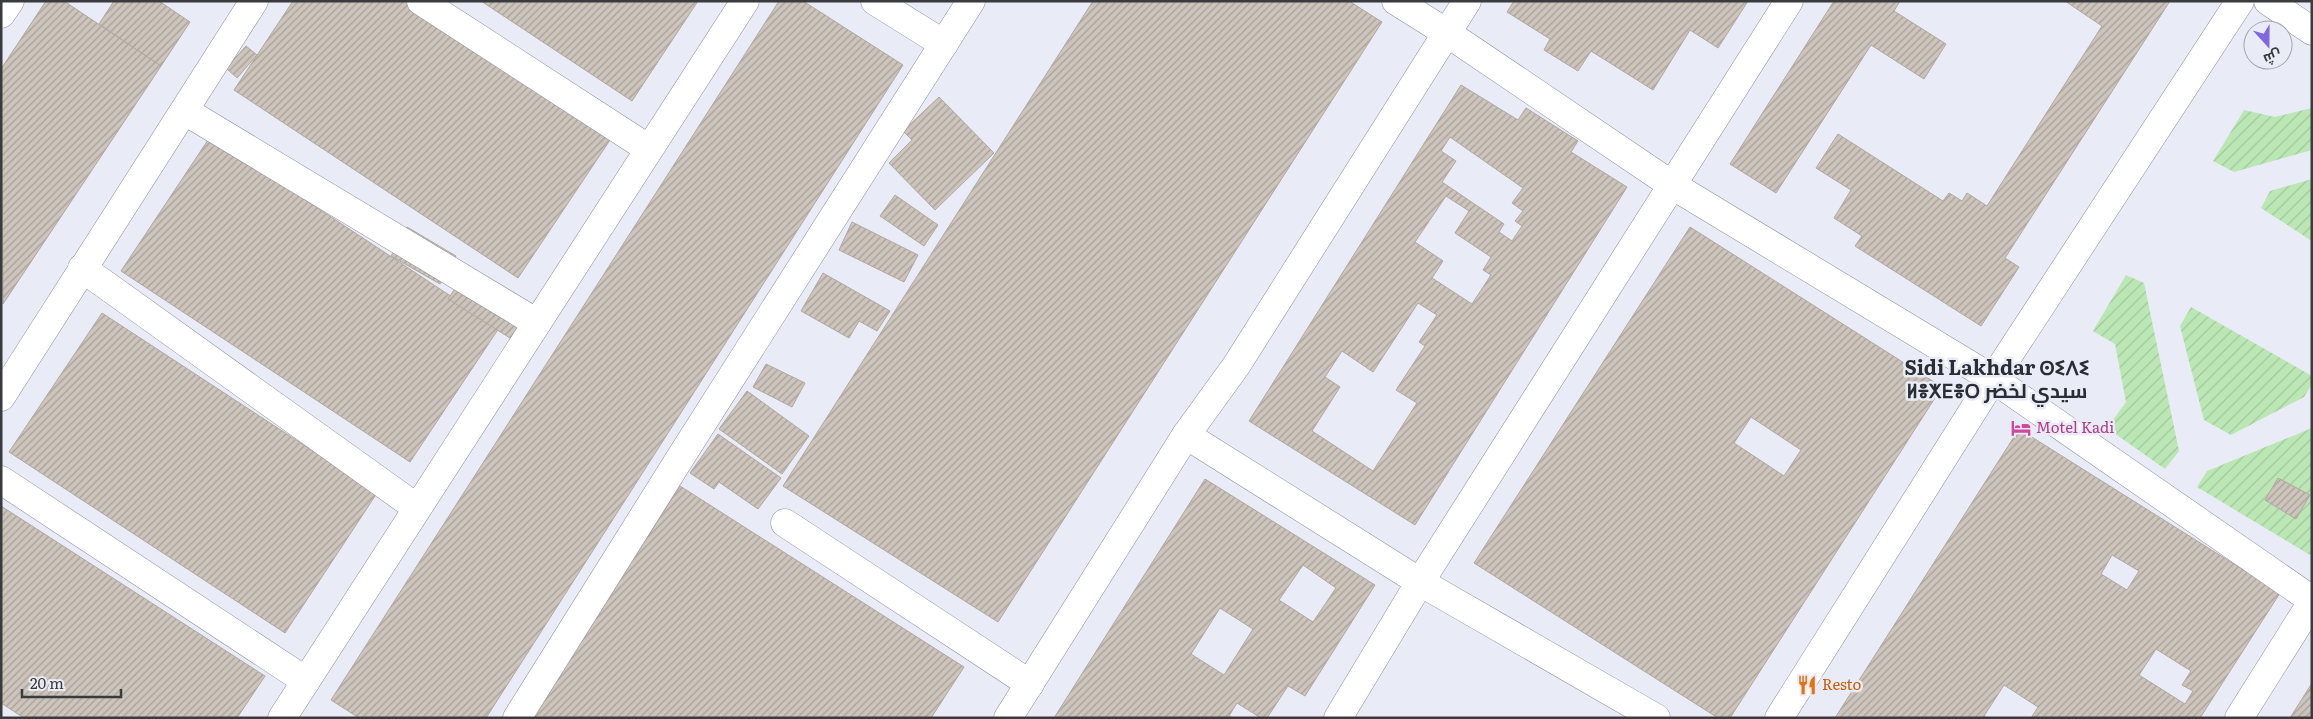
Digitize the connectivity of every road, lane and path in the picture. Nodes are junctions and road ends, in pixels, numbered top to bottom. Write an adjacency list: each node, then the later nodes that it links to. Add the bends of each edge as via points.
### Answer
1 (10, 1): 12 (street)
2 (254, 1): 16 (street)
3 (421, 1): 17 (street)
4 (744, 1): 17 (street)
5 (875, 1): 15 (street)
6 (971, 1): 15 (street)
7 (1396, 1): 14 (street)
8 (1467, 1): 14 (street)
9 (1789, 1): 18 (street)
10 (2240, 1): 21 (street)
11 (2268, 1): 13 (street)
12 (1, 14)
13 (2312, 31)
14 (1447, 33): 18 (street); 23 (street, via 1236,366)
15 (944, 44): 32 (street)
16 (185, 111): 19 (street); 20 (street)
17 (649, 149): 20 (street)
18 (1672, 185): 21 (street); 27 (street)
19 (82, 268): 22 (street); 25 (street)
20 (537, 323): 25 (street)
21 (1993, 379): 28 (street); 36 (street)
22 (1, 397)
23 (1186, 435): 27 (street); 30 (street)
24 (1, 480): 29 (street)
25 (417, 508): 29 (street)
26 (785, 523): 30 (street)
27 (1420, 582): 34 (street); 35 (street)
28 (2312, 601): 37 (street)
29 (306, 681): 31 (street)
30 (1030, 684): 33 (street)
31 (292, 714)
32 (518, 718)
33 (1008, 718)
34 (1338, 718)
35 (1656, 718)
36 (1779, 718)
37 (2239, 718)

